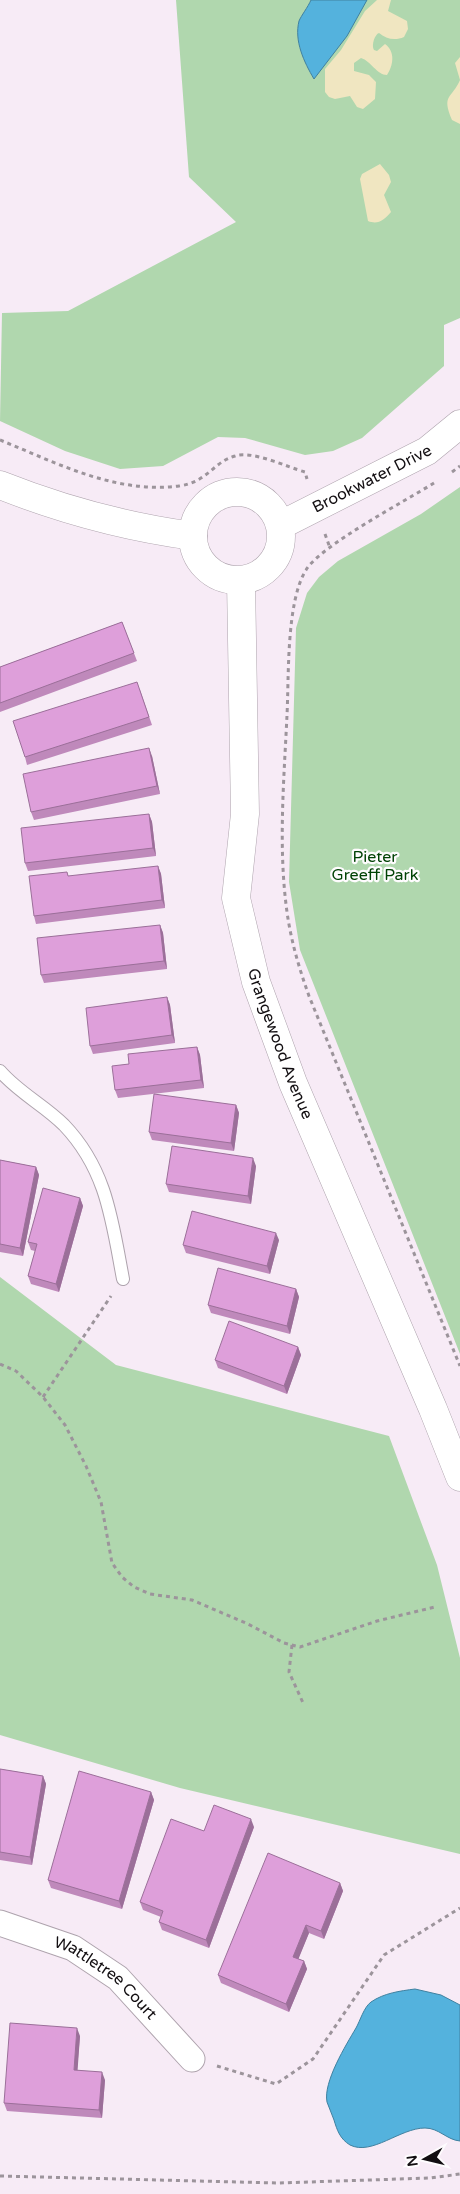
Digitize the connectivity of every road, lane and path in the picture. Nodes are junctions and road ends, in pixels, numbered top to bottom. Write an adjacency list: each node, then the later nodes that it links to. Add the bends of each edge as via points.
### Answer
1 (460, 424): 7 (street, Brookwater Drive, via 427,450 336,499)
2 (0, 440): 7 (path, via 73,470 111,482 148,487 197,482 235,456 248,455 305,472)
3 (460, 466): 4 (path)
4 (446, 476)
5 (438, 480): 10 (path)
6 (0, 485): 9 (street, via 83,514 143,529)
7 (315, 506): 8 (street, Brookwater Drive); 10 (path)
8 (281, 525): 9 (street, via 271,507 259,498 245,492 230,492 204,507 196,520); 11 (street, via 280,548 274,560 254,578)
9 (193, 536): 11 (street, via 195,550 212,573)
10 (330, 548): 15 (path, via 306,568 293,614 283,821 287,911 297,962 309,996)
11 (241, 581): 17 (street, Grangewood Avenue, via 245,814 236,898 256,982 293,1083)
12 (0, 1071): 13 (lane, via 12,1086 63,1124 86,1152 104,1188)
13 (123, 1279): 16 (path)
14 (0, 1364): 16 (path, via 16,1371)
15 (460, 1366)
16 (43, 1397): 19 (path, via 65,1425 86,1466 101,1502 112,1562 122,1577 150,1594 192,1600)
17 (460, 1478)
18 (435, 1606): 19 (path, via 300,1646)
19 (292, 1645): 20 (path, via 289,1672)
20 (304, 1705)
21 (460, 1908): 23 (path, via 384,1955 313,2059 276,2084)
22 (0, 1923): 23 (street, Wattletree Court, via 73,1948 118,1978)
23 (192, 2059)
24 (460, 2174): 25 (path, via 430,2178 278,2183)
25 (0, 2176)

